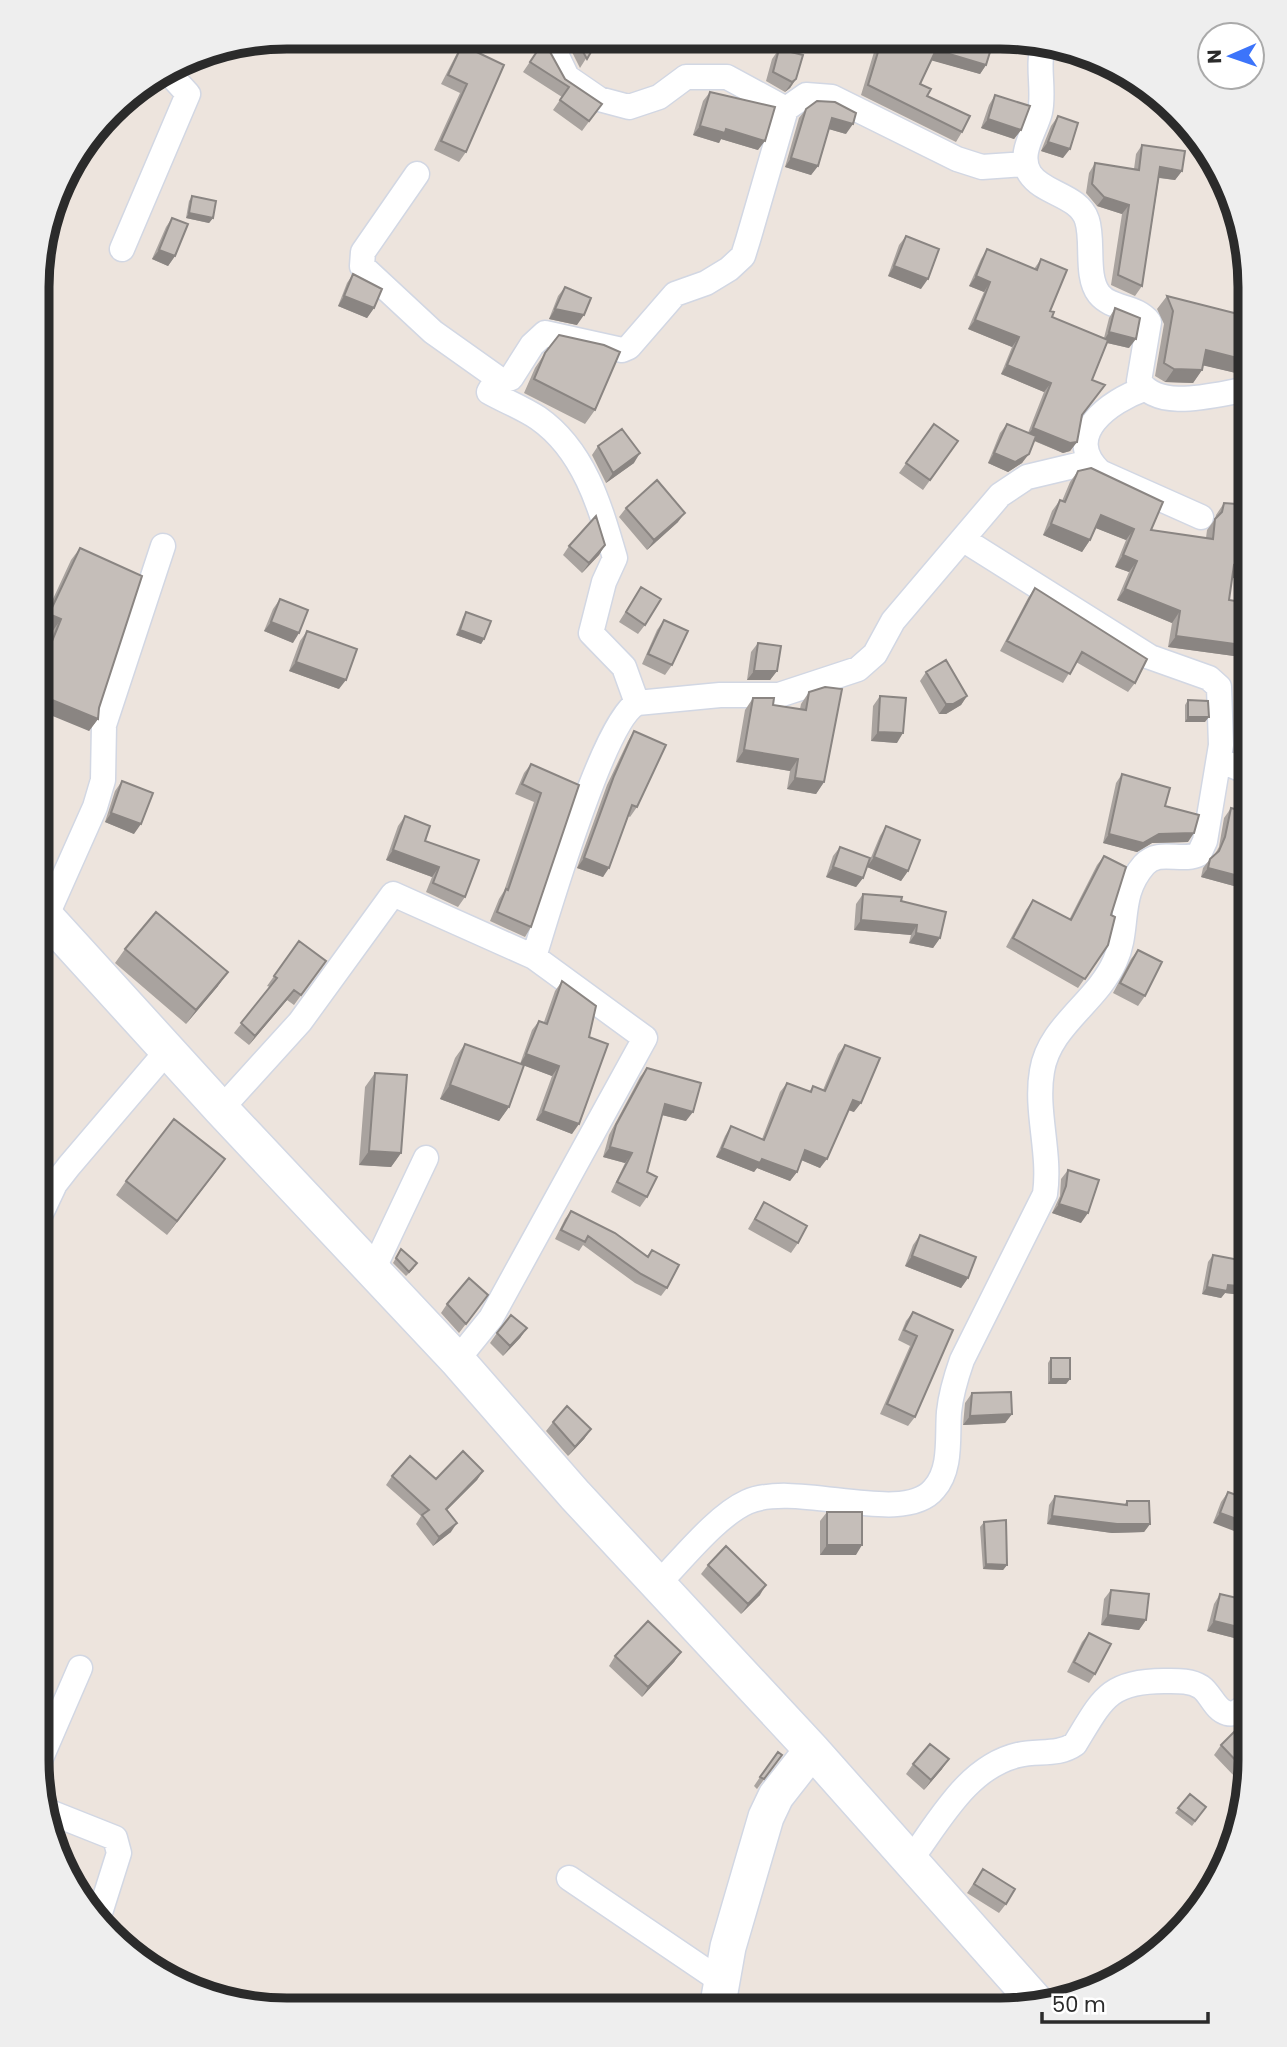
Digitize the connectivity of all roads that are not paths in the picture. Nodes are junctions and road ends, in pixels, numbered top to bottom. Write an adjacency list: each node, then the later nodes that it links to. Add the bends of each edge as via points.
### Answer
1 (556, 49): 4 (street, via 567,77 599,99 629,107 659,97 686,76 727,77)
2 (1040, 53): 5 (street, via 1040,113)
3 (174, 78): 7 (street, via 188,94)
4 (786, 108): 5 (street, via 806,95 832,97 957,159 982,167); 8 (street, via 743,256 706,283 675,294 622,350 545,333 512,378)
5 (1025, 164): 9 (street, via 1031,176 1080,207 1087,220 1097,292 1107,301 1141,312 1149,322 1139,370)
6 (417, 174): 8 (street, via 363,252 362,266 433,332)
7 (122, 249)
8 (497, 379): 15 (street, via 489,392 538,418 573,452 600,505 615,558 591,633 624,667)
9 (1144, 389): 10 (street, via 1173,398); 11 (street, via 1105,408 1091,426)
10 (1238, 390)
11 (1090, 462): 12 (street, via 1100,472); 13 (street, via 1015,482)
12 (1200, 517)
13 (964, 540): 15 (street, via 893,621 875,654 858,669 779,695); 16 (street, via 1150,657 1209,678 1219,687 1222,704)
14 (163, 546): 18 (street, via 104,725 103,780 95,807)
15 (637, 703): 20 (street, via 629,707 607,749)
16 (1219, 760): 17 (street); 27 (street, via 1199,855 1155,858 1145,864 1124,905 1115,962 1096,993 1048,1050 1041,1087 1045,1194 962,1360 953,1388 947,1457 934,1490 897,1506 772,1495 747,1502 729,1513)
17 (1238, 768)
18 (49, 898)
19 (49, 920): 21 (main road)
20 (534, 957): 22 (street, via 393,894 300,1022); 26 (street, via 645,1038 491,1318)
21 (167, 1051): 22 (main road); 24 (street)
22 (221, 1109): 25 (main road)
23 (426, 1158): 25 (street)
24 (49, 1196)
25 (373, 1270): 26 (main road)
26 (457, 1360): 27 (main road)
27 (657, 1586): 31 (main road)
28 (80, 1668): 30 (street)
29 (1237, 1713): 33 (street, via 1222,1711 1201,1687 1186,1682 1138,1681 1119,1686 1104,1696 1068,1749 1018,1755 972,1779)
30 (49, 1740)
31 (812, 1750): 33 (main road); 37 (main road, via 766,1816)
32 (55, 1814): 35 (street, via 114,1838 119,1853)
33 (909, 1862): 36 (main road)
34 (569, 1878): 37 (street)
35 (101, 1909)
36 (1030, 1995)
37 (719, 1996)

